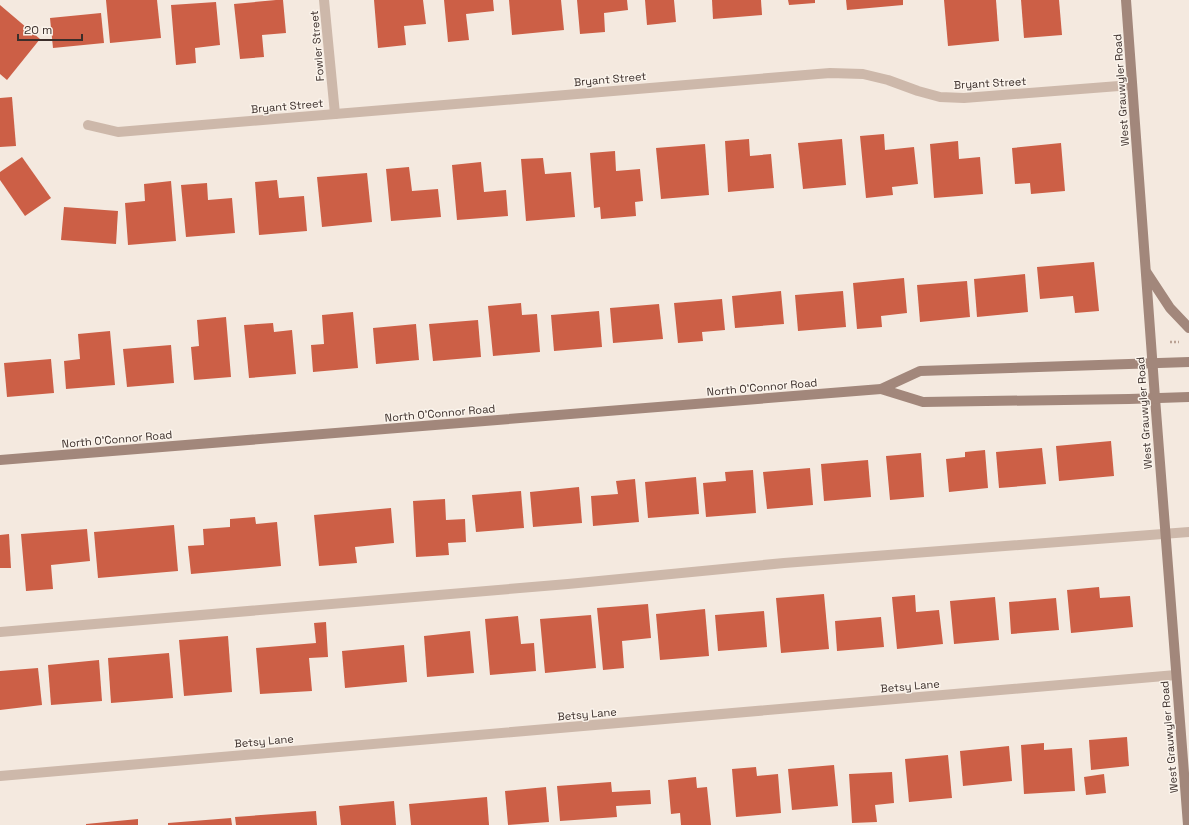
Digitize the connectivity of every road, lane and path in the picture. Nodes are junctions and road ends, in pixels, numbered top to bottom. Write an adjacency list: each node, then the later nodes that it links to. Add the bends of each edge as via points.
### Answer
1 (324, 0): 4 (street, Fowler Street)
2 (1126, 0): 3 (main road, West Grauwyler Road)
3 (1132, 85): 4 (street, Bryant Street, via 958,98 935,96 863,74 830,73); 6 (main road, West Grauwyler Road)
4 (335, 114): 5 (street, Bryant Street, via 118,132)
5 (88, 125)
6 (1146, 272): 7 (main road, via 1170,308); 10 (main road, West Grauwyler Road)
7 (1189, 328)
8 (1170, 342): 9 (path)
9 (1179, 342)
10 (1152, 362): 11 (main road, North O'Connor Road); 12 (main road, North O'Connor Road, via 920,371); 14 (main road, West Grauwyler Road)
11 (1189, 362)
12 (881, 389): 14 (main road, North O'Connor Road, via 923,402); 15 (main road, North O'Connor Road)
13 (1189, 397): 14 (main road, North O'Connor Road)
14 (1154, 398): 17 (main road, West Grauwyler Road)
15 (0, 460)
16 (1189, 532): 17 (street)
17 (1165, 533): 18 (street); 19 (main road, West Grauwyler Road)
18 (0, 632)
19 (1176, 675): 20 (street, Betsy Lane); 21 (main road, West Grauwyler Road)
20 (0, 776)
21 (1188, 825)

